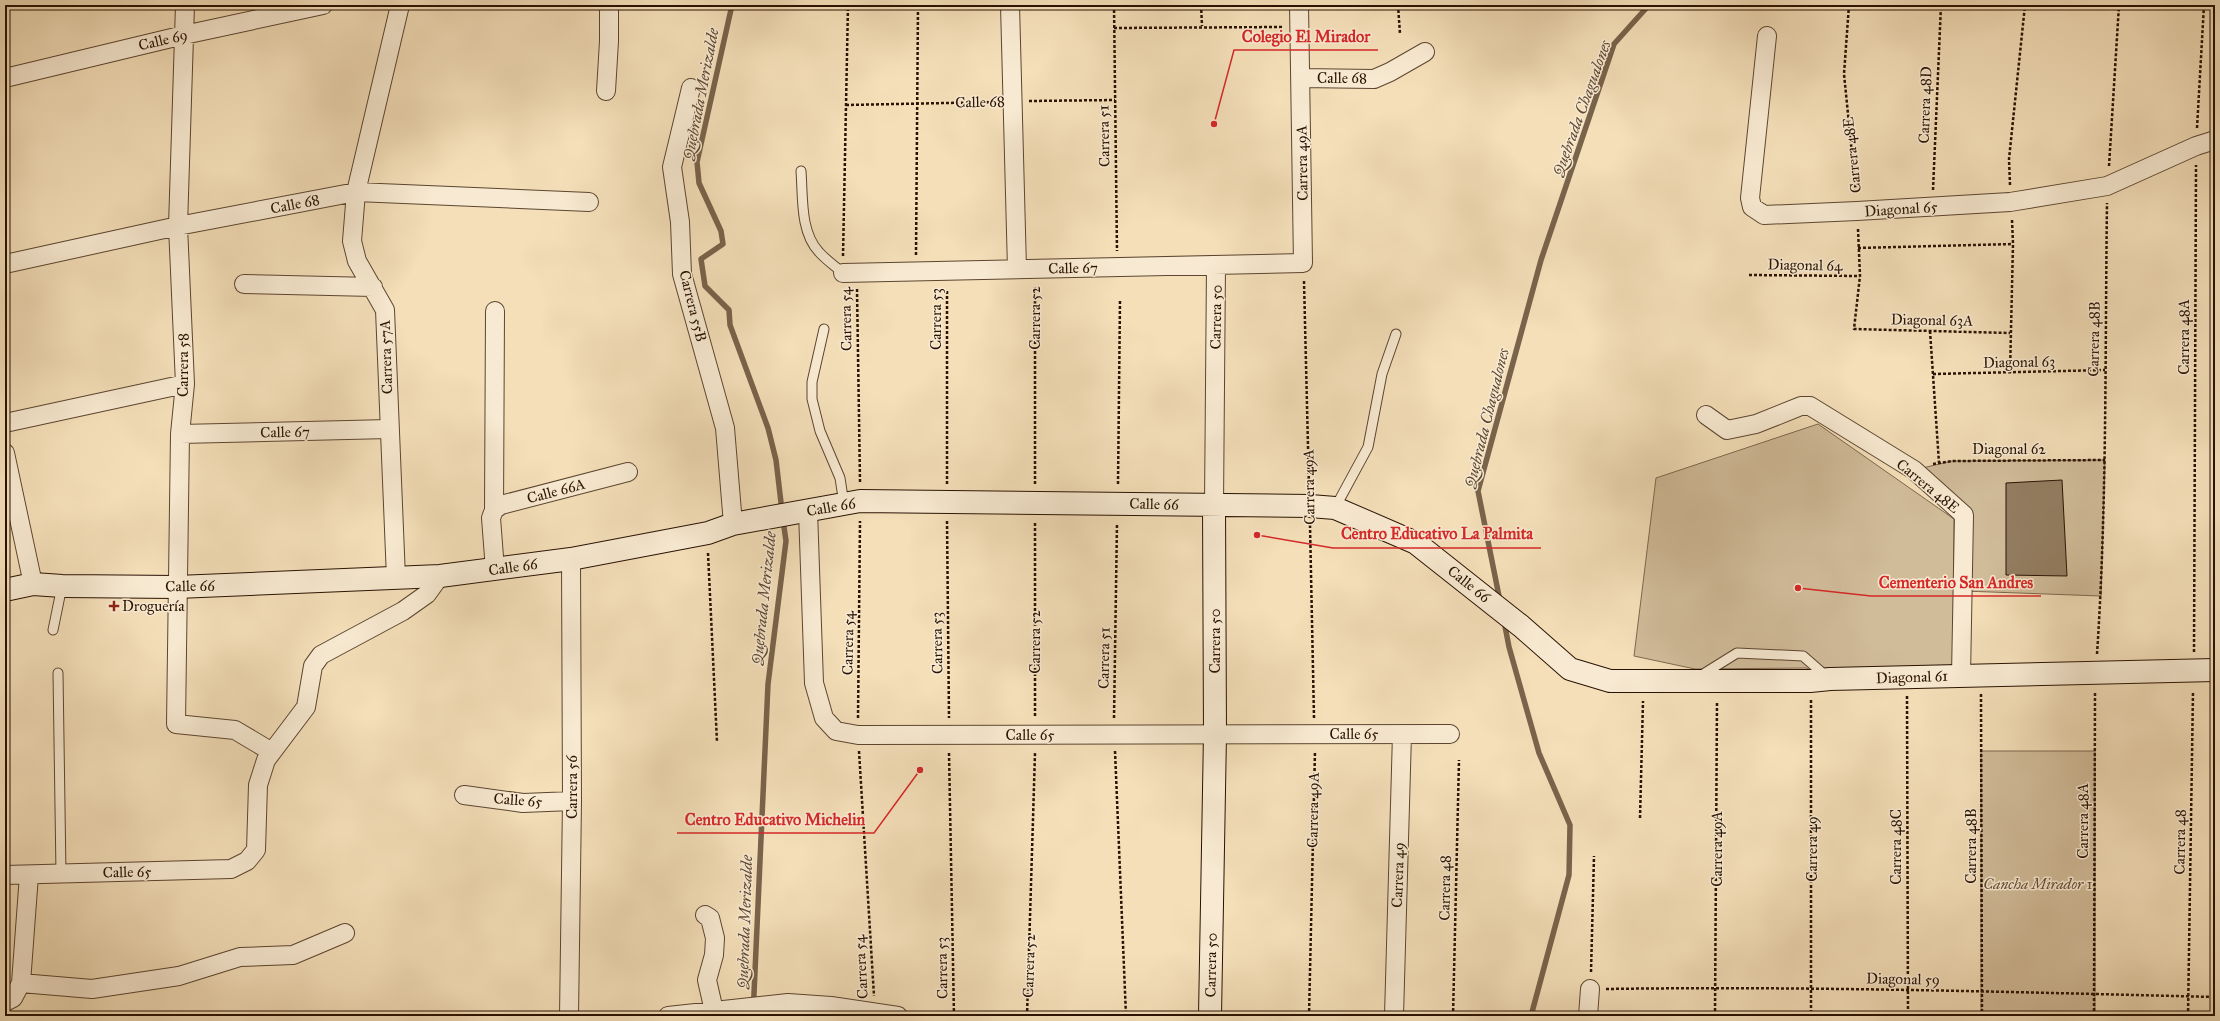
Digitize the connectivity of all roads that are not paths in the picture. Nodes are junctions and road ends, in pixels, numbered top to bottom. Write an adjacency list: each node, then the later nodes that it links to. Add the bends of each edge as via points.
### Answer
1 (185, 5): 7 (street, Carrera 58)
2 (322, 5): 7 (street, Calle 69)
3 (400, 5): 16 (street, Carrera 57A)
4 (609, 5): 13 (street)
5 (1010, 5): 22 (street, Carrera 52)
6 (1299, 5): 11 (street, Carrera 49A)
7 (184, 35): 10 (street, Calle 69); 18 (street, Carrera 58)
8 (1767, 36): 14 (street, Diagonal 65, via 1750,198 1752,207 1764,215 2010,202 2107,186)
9 (1425, 52): 11 (street, Calle 68, via 1374,79)
10 (5, 78)
11 (1300, 78): 19 (street, Carrera 49A)
12 (691, 88): 41 (street, Carrera 55B, via 672,167 680,222 682,274 725,428)
13 (606, 91)
14 (2215, 140)
15 (800, 171): 23 (lane, via 810,240 819,252)
16 (356, 192): 17 (street, Calle 68); 18 (street, Calle 68); 25 (street, Carrera 57A, via 352,241 357,261)
17 (589, 202)
18 (178, 226): 20 (street, Calle 68); 29 (street, Carrera 58)
19 (1303, 263): 21 (street, Calle 67)
20 (5, 264)
21 (1216, 265): 22 (street, Calle 67); 37 (street, Carrera 50)
22 (1017, 269): 23 (street, Calle 67)
23 (850, 273)
24 (244, 284): 25 (street)
25 (373, 287): 32 (street, Carrera 57A, via 385,310)
26 (495, 311): 40 (street)
27 (824, 329): 36 (lane, via 812,382 812,399 820,431)
28 (1396, 334): 38 (lane, via 1382,374 1368,447)
29 (185, 384): 31 (street); 33 (street, Carrera 58)
30 (1706, 416): 53 (street, Carrera 48E, via 1727,430 1756,424 1801,406 1810,406 1914,470 1964,514)
31 (5, 423)
32 (389, 429): 33 (street, Calle 67); 45 (street, Carrera 57A)
33 (180, 434): 48 (street, Carrera 58)
34 (5, 453): 46 (street)
35 (628, 472): 40 (street, Calle 66A, via 501,505)
36 (852, 503): 37 (street, Calle 66); 39 (street, Calle 66)
37 (1214, 504): 38 (street, Calle 66); 57 (street, Carrera 50)
38 (1335, 508): 56 (street, Calle 66, via 1416,543 1521,626 1570,669)
39 (806, 512): 41 (street, Calle 66); 57 (street, Calle 65, via 814,683 824,718 836,731 858,735)
40 (493, 514): 43 (street)
41 (733, 524): 42 (street, Calle 66, via 708,533)
42 (571, 559): 43 (street, Calle 66); 62 (street, Carrera 56)
43 (495, 570): 44 (street, Calle 66)
44 (440, 576): 45 (street, Calle 66); 60 (street, via 427,594 403,611 321,655 313,666 306,706)
45 (396, 578): 48 (street, Calle 66)
46 (33, 584): 47 (street, Calle 66); 49 (street, Calle 66)
47 (62, 586): 48 (street, Calle 66); 50 (lane)
48 (177, 586): 60 (street, Carrera 58, via 176,724 235,730)
49 (5, 590)
50 (53, 630)
51 (2215, 670): 53 (street, Diagonal 61)
52 (58, 673): 63 (lane)
53 (1971, 676): 55 (street, Diagonal 61)
54 (1694, 680): 55 (street, Diagonal 61); 55 (lane, via 1737,653 1803,656); 56 (street, Diagonal 61)
55 (1820, 680)
56 (1610, 681)
57 (1216, 734): 58 (street, Calle 65); 75 (street, Carrera 50)
58 (1402, 734): 59 (street, Calle 65); 76 (street, Carrera 49)
59 (1450, 734)
60 (272, 752): 63 (street, Calle 65, via 266,760 258,785 256,850 247,861 231,869)
61 (464, 795): 62 (street, Calle 65, via 523,803)
62 (572, 801): 72 (street, Carrera 56)
63 (61, 874): 65 (street, Calle 65)
64 (5, 875): 65 (street, Calle 65)
65 (29, 875): 69 (street)
66 (705, 915): 70 (street, via 710,918 715,938 714,956 706,980)
67 (345, 933): 69 (street, via 292,955 240,957 179,976 92,989)
68 (1590, 989): 77 (street)
69 (13, 994)
70 (714, 1011): 71 (street, via 788,1003); 73 (street)
71 (832, 1011): 74 (street, via 875,1012)
72 (569, 1016)
73 (668, 1016)
74 (898, 1016)
75 (1210, 1016)
76 (1394, 1016)
77 (1588, 1016)

